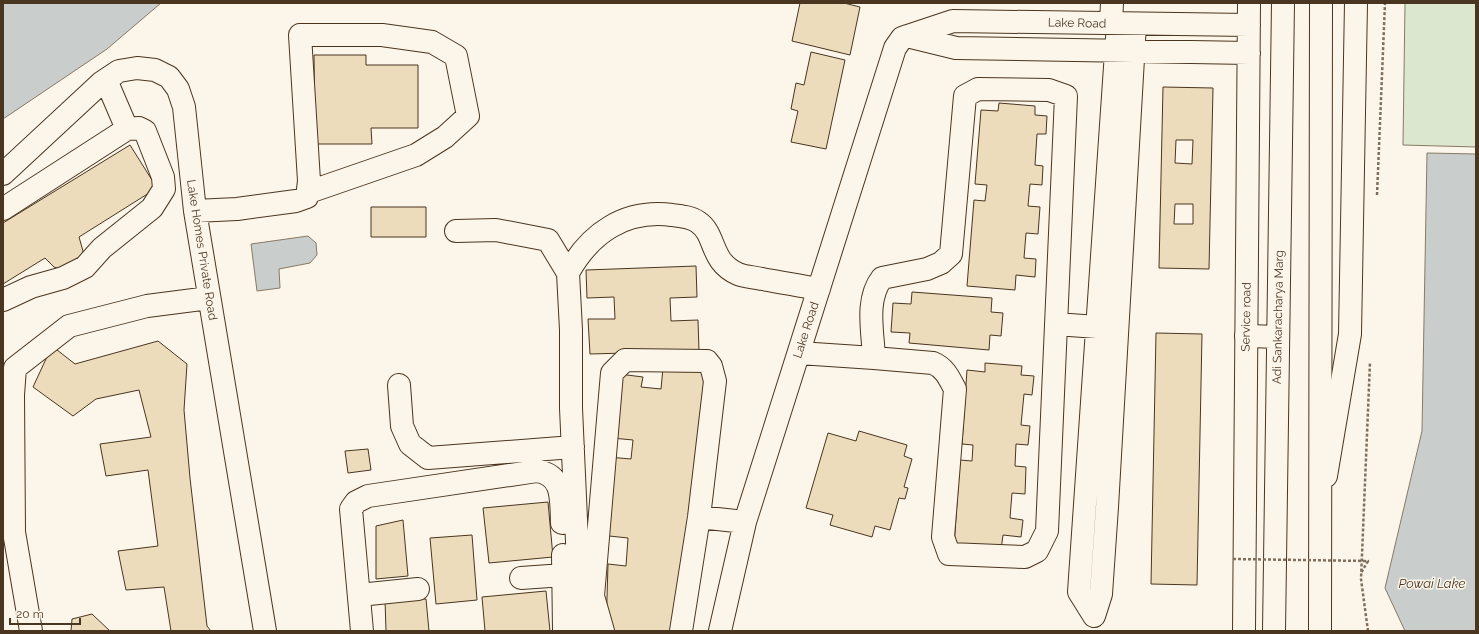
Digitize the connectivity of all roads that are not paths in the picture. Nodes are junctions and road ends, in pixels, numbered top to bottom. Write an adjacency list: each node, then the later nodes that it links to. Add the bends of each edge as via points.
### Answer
1 (1249, 3): 6 (street, Service road)
2 (1283, 3): 25 (street, Adi Sankaracharya Marg)
3 (1322, 3): 32 (street)
4 (1356, 3): 32 (street, via 1350,334)
5 (1119, 18): 6 (street, Lake Road); 7 (street, Lake Road, via 953,21); 8 (street)
6 (1249, 25): 9 (street, Service road)
7 (907, 36): 8 (street, via 956,48); 19 (street, Lake Road, via 902,38 895,48)
8 (1125, 51): 9 (street); 17 (street)
9 (1249, 53): 24 (street, Service road)
10 (106, 80): 11 (street); 12 (street, Lake Homes Private Road); 15 (street, Lake Homes Private Road, via 119,71 137,68 154,70 169,77 178,89 184,106)
11 (127, 129): 14 (street); 21 (street, via 139,128 145,131 163,177 164,189 160,198 152,208 102,248 85,267)
12 (3, 174)
13 (309, 192): 13 (street, via 300,35 382,35 432,42 456,56 468,116 445,138 416,155); 15 (street, via 307,197 296,201 237,209)
14 (3, 210)
15 (195, 211): 20 (street, Lake Homes Private Road)
16 (456, 231): 18 (street, via 496,230 548,240)
17 (1111, 269): 23 (street); 40 (street, via 1101,594)
18 (568, 273): 19 (street, via 577,256 590,241 605,231 622,221 644,214 660,213 691,218 699,223 708,233 718,257 726,267 739,274); 30 (street)
19 (819, 289): 26 (street, Lake Road)
20 (209, 298): 28 (street, via 146,306 69,326 15,368); 42 (street, Lake Homes Private Road)
21 (3, 300)
22 (1056, 324): 23 (street); 27 (street, via 1047,532 1037,551 1025,557 949,554 943,537 955,389 941,366); 27 (street, via 1066,96 1050,90 978,88 965,96 951,254 941,263 927,268 882,278 875,288 871,304)
23 (1098, 327): 40 (street, via 1079,592)
24 (1246, 336): 25 (street); 49 (street, Service road)
25 (1278, 337): 50 (street, Adi Sankaracharya Marg)
26 (798, 353): 27 (street); 34 (street, Lake Road)
27 (874, 358)
28 (8, 381): 31 (street)
29 (399, 386): 30 (street, via 402,426 410,444 428,458)
30 (573, 447): 45 (street)
31 (9, 497): 35 (street)
32 (1319, 516): 51 (street)
33 (699, 517): 34 (street); 46 (street, via 715,382 711,366 707,361 625,360 612,373 593,596); 47 (street)
34 (745, 522): 48 (street, Lake Road)
35 (9, 533): 41 (street)
36 (564, 575): 37 (street); 39 (street, via 558,483 547,473 537,471 360,499 351,509); 44 (street)
37 (521, 578)
38 (418, 589): 39 (street)
39 (359, 595): 43 (street)
40 (1093, 624)
41 (31, 631)
42 (264, 631)
43 (362, 631)
44 (564, 631)
45 (581, 631)
46 (603, 631)
47 (681, 631)
48 (720, 631)
49 (1244, 631)
50 (1274, 631)
51 (1320, 631)

